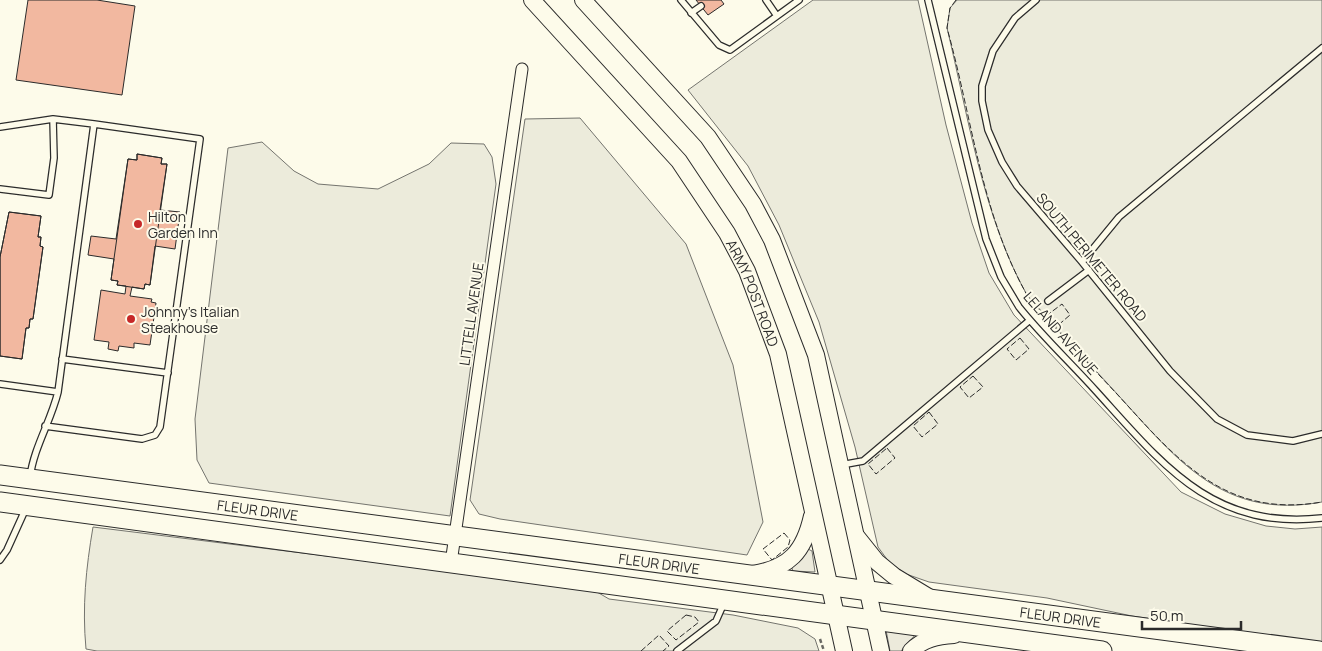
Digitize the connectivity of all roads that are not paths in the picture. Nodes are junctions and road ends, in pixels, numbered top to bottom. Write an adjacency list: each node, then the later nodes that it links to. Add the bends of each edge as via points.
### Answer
1 (532, 0): 32 (main road, ARMY POST ROAD, via 679,161 727,233 760,303 778,354)
2 (583, 0): 27 (main road, via 708,137 752,204 788,277 816,355)
3 (681, 0): 9 (lane)
4 (766, 0): 10 (lane)
5 (799, 0): 10 (lane)
6 (928, 0): 20 (lane, LELAND AVENUE, via 986,239 1002,278)
7 (1036, 0): 17 (lane, SOUTH PERIMETER ROAD, via 1015,18 993,51 984,76 982,101 988,130 1002,162 1017,186)
8 (701, 6): 9 (lane)
9 (691, 13): 10 (lane, via 719,45 730,50)
10 (777, 16)
11 (1322, 48): 17 (lane, via 1119,217)
12 (522, 69): 34 (street, LITTELL AVENUE)
13 (53, 119): 14 (lane); 15 (lane); 16 (lane, via 54,158 48,195)
14 (94, 124): 21 (lane); 22 (lane, via 200,139)
15 (0, 127)
16 (0, 189)
17 (1082, 262): 18 (lane, SOUTH PERIMETER ROAD)
18 (1089, 270): 19 (lane); 26 (lane, SOUTH PERIMETER ROAD, via 1170,371 1217,419 1246,435 1293,441)
19 (1048, 301)
20 (1030, 320): 27 (lane, via 863,461); 33 (lane, LELAND AVENUE, via 1168,467 1198,492 1249,514 1296,520)
21 (62, 359): 22 (lane); 24 (lane)
22 (168, 373): 25 (lane, via 160,427 154,435 142,439)
23 (0, 384): 24 (lane)
24 (58, 392): 25 (lane)
25 (45, 426): 29 (lane, via 32,460)
26 (1322, 434)
27 (840, 465): 35 (main road)
28 (0, 476): 29 (main road, FLEUR DRIVE)
29 (30, 479): 31 (main road); 34 (main road, FLEUR DRIVE)
30 (0, 502): 31 (main road, FLEUR DRIVE)
31 (27, 506): 36 (lane, via 8,550); 37 (main road, FLEUR DRIVE)
32 (812, 512): 38 (main road, via 805,541 790,560 769,571); 39 (main road, ARMY POST ROAD)
33 (1322, 518)
34 (454, 535): 37 (street, LITTELL AVENUE); 38 (main road, FLEUR DRIVE)
35 (855, 535): 40 (main road); 41 (main road, via 877,562 894,576)
36 (0, 560)
37 (451, 563): 42 (main road, FLEUR DRIVE)
38 (746, 575): 39 (main road, FLEUR DRIVE)
39 (829, 586): 40 (main road, FLEUR DRIVE); 43 (main road, ARMY POST ROAD)
40 (867, 591): 41 (main road, FLEUR DRIVE); 44 (main road)
41 (934, 600): 51 (main road, FLEUR DRIVE)
42 (725, 601): 43 (main road, FLEUR DRIVE); 46 (lane, via 716,621)
43 (836, 615): 44 (main road, FLEUR DRIVE); 47 (main road, ARMY POST ROAD)
44 (873, 620): 45 (main road, FLEUR DRIVE); 48 (main road)
45 (978, 634): 49 (main road, via 934,637); 50 (main road, FLEUR DRIVE)
46 (677, 651)
47 (844, 651)
48 (881, 651)
49 (911, 651)
50 (1102, 651)
51 (1319, 651)

